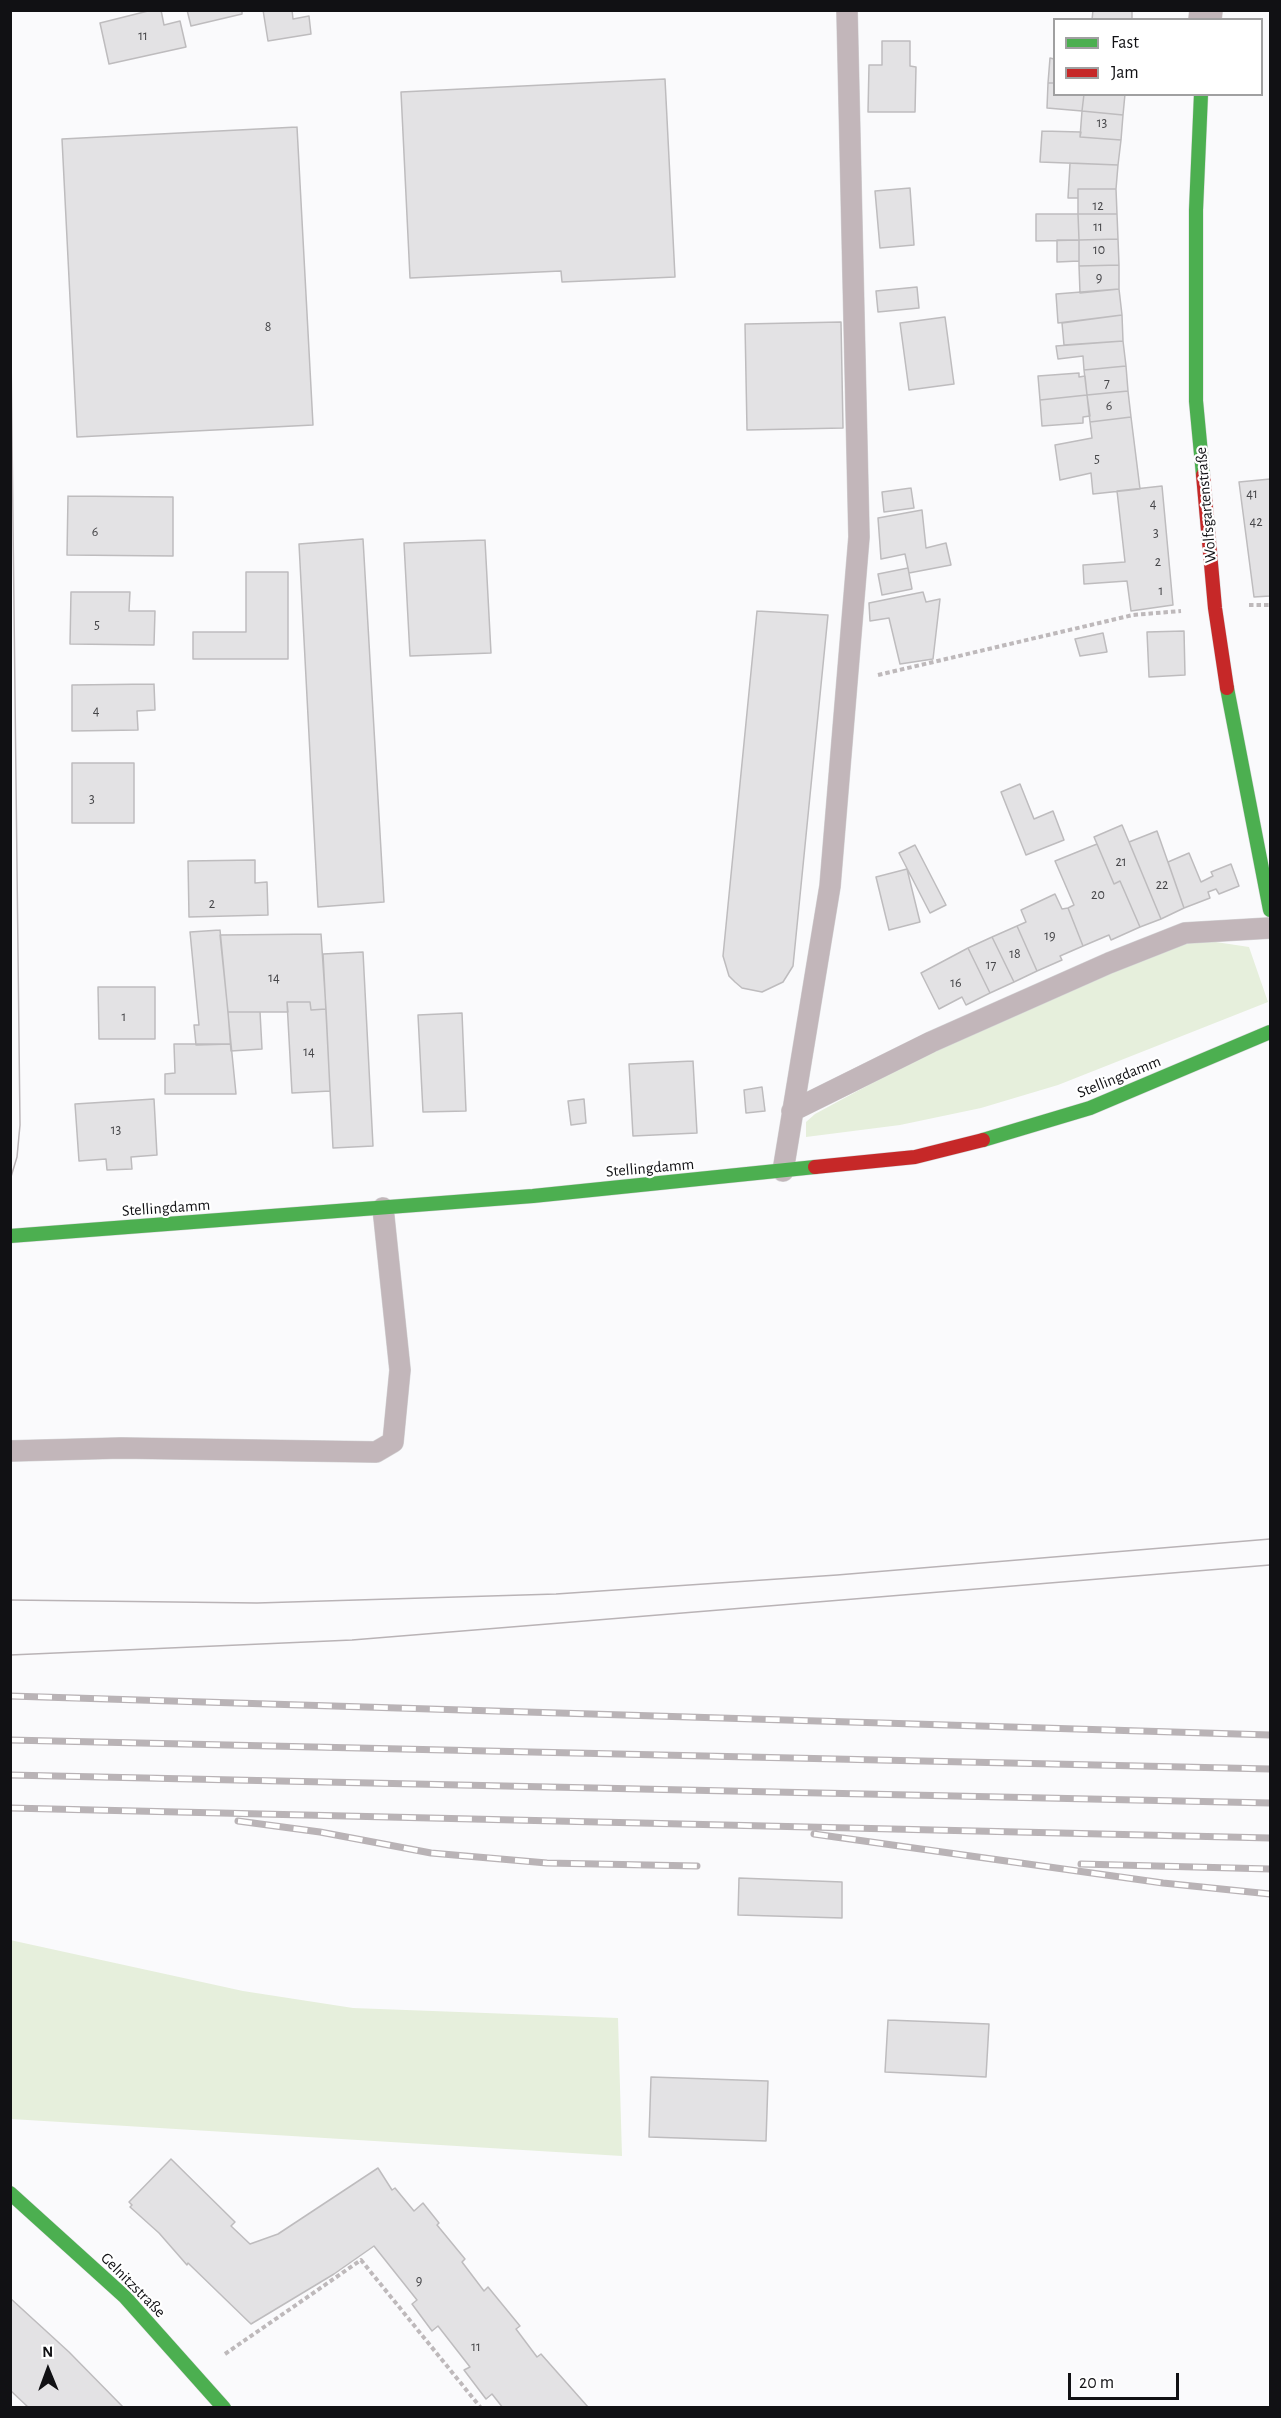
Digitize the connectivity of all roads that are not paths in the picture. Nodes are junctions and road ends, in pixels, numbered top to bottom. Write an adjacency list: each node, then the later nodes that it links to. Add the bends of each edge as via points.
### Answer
1 (847, 10): 6 (lane, via 859,537 830,886)
2 (1201, 96): 3 (street, Wolfsgartenstraße, via 1196,210 1196,401 1215,608 1231,717)
3 (1270, 909)
4 (1270, 928): 6 (lane, via 1185,933 931,1042)
5 (1270, 1032): 7 (street, Stellingdamm, via 1090,1108 1030,1128 915,1157)
6 (792, 1111): 7 (lane)
7 (783, 1171): 8 (street, Stellingdamm)
8 (383, 1208): 9 (street, Stellingdamm); 10 (lane, via 400,1370 393,1442 376,1452 121,1448)
9 (10, 1236)
10 (10, 1451)
11 (10, 2193): 12 (street, Gelnitzstraße, via 125,2297)
12 (224, 2408)

